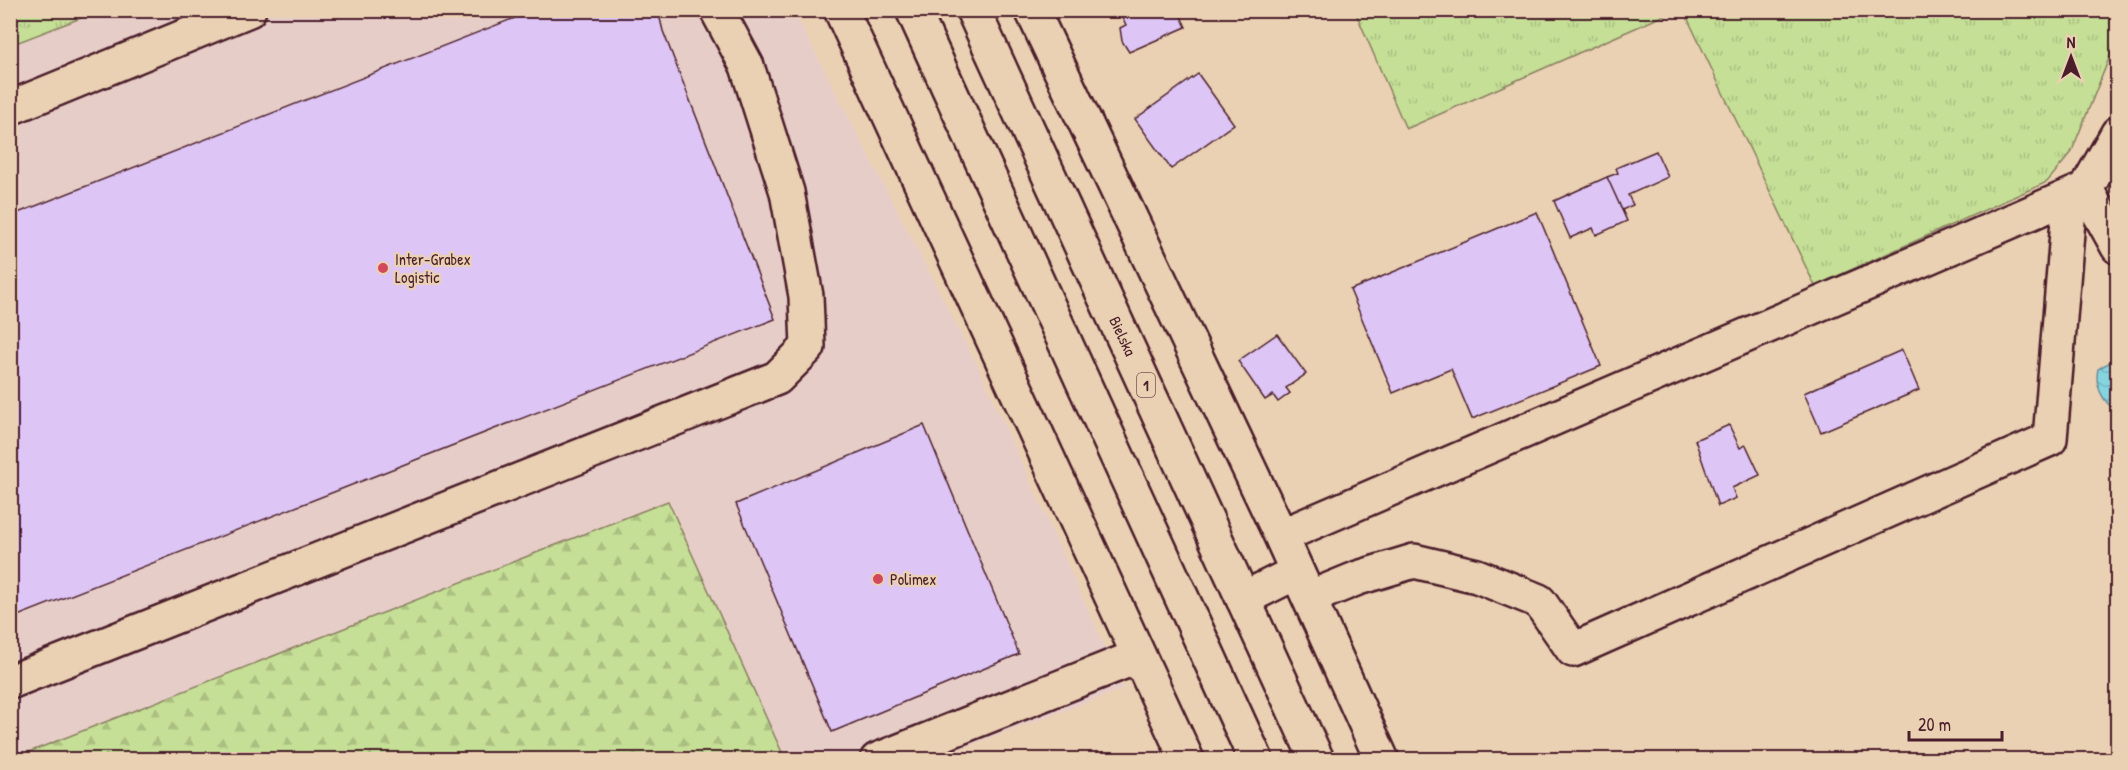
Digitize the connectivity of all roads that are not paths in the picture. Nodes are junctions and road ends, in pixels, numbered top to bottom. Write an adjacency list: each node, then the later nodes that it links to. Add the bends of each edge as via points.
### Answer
1 (249, 10): 7 (main road)
2 (717, 10): 15 (main road, via 751,77 787,192 806,296 808,347 777,378)
3 (842, 10): 14 (main road)
4 (913, 10): 18 (main road)
5 (973, 10): 13 (main road, Bielska / 1)
6 (1032, 10): 11 (main road)
7 (10, 108)
8 (2118, 133): 9 (main road)
9 (2078, 193): 10 (main road); 11 (main road); 12 (main road, via 2050,439 1573,650 1539,601 1476,576 1414,561 1358,578)
10 (2118, 247)
11 (1281, 536): 12 (main road)
12 (1303, 585): 13 (main road); 20 (main road)
13 (1243, 599): 19 (main road, Bielska / 1)
14 (1139, 656): 16 (main road); 17 (main road)
15 (10, 682)
16 (877, 759)
17 (1187, 759)
18 (1256, 759)
19 (1317, 759)
20 (1382, 759)

